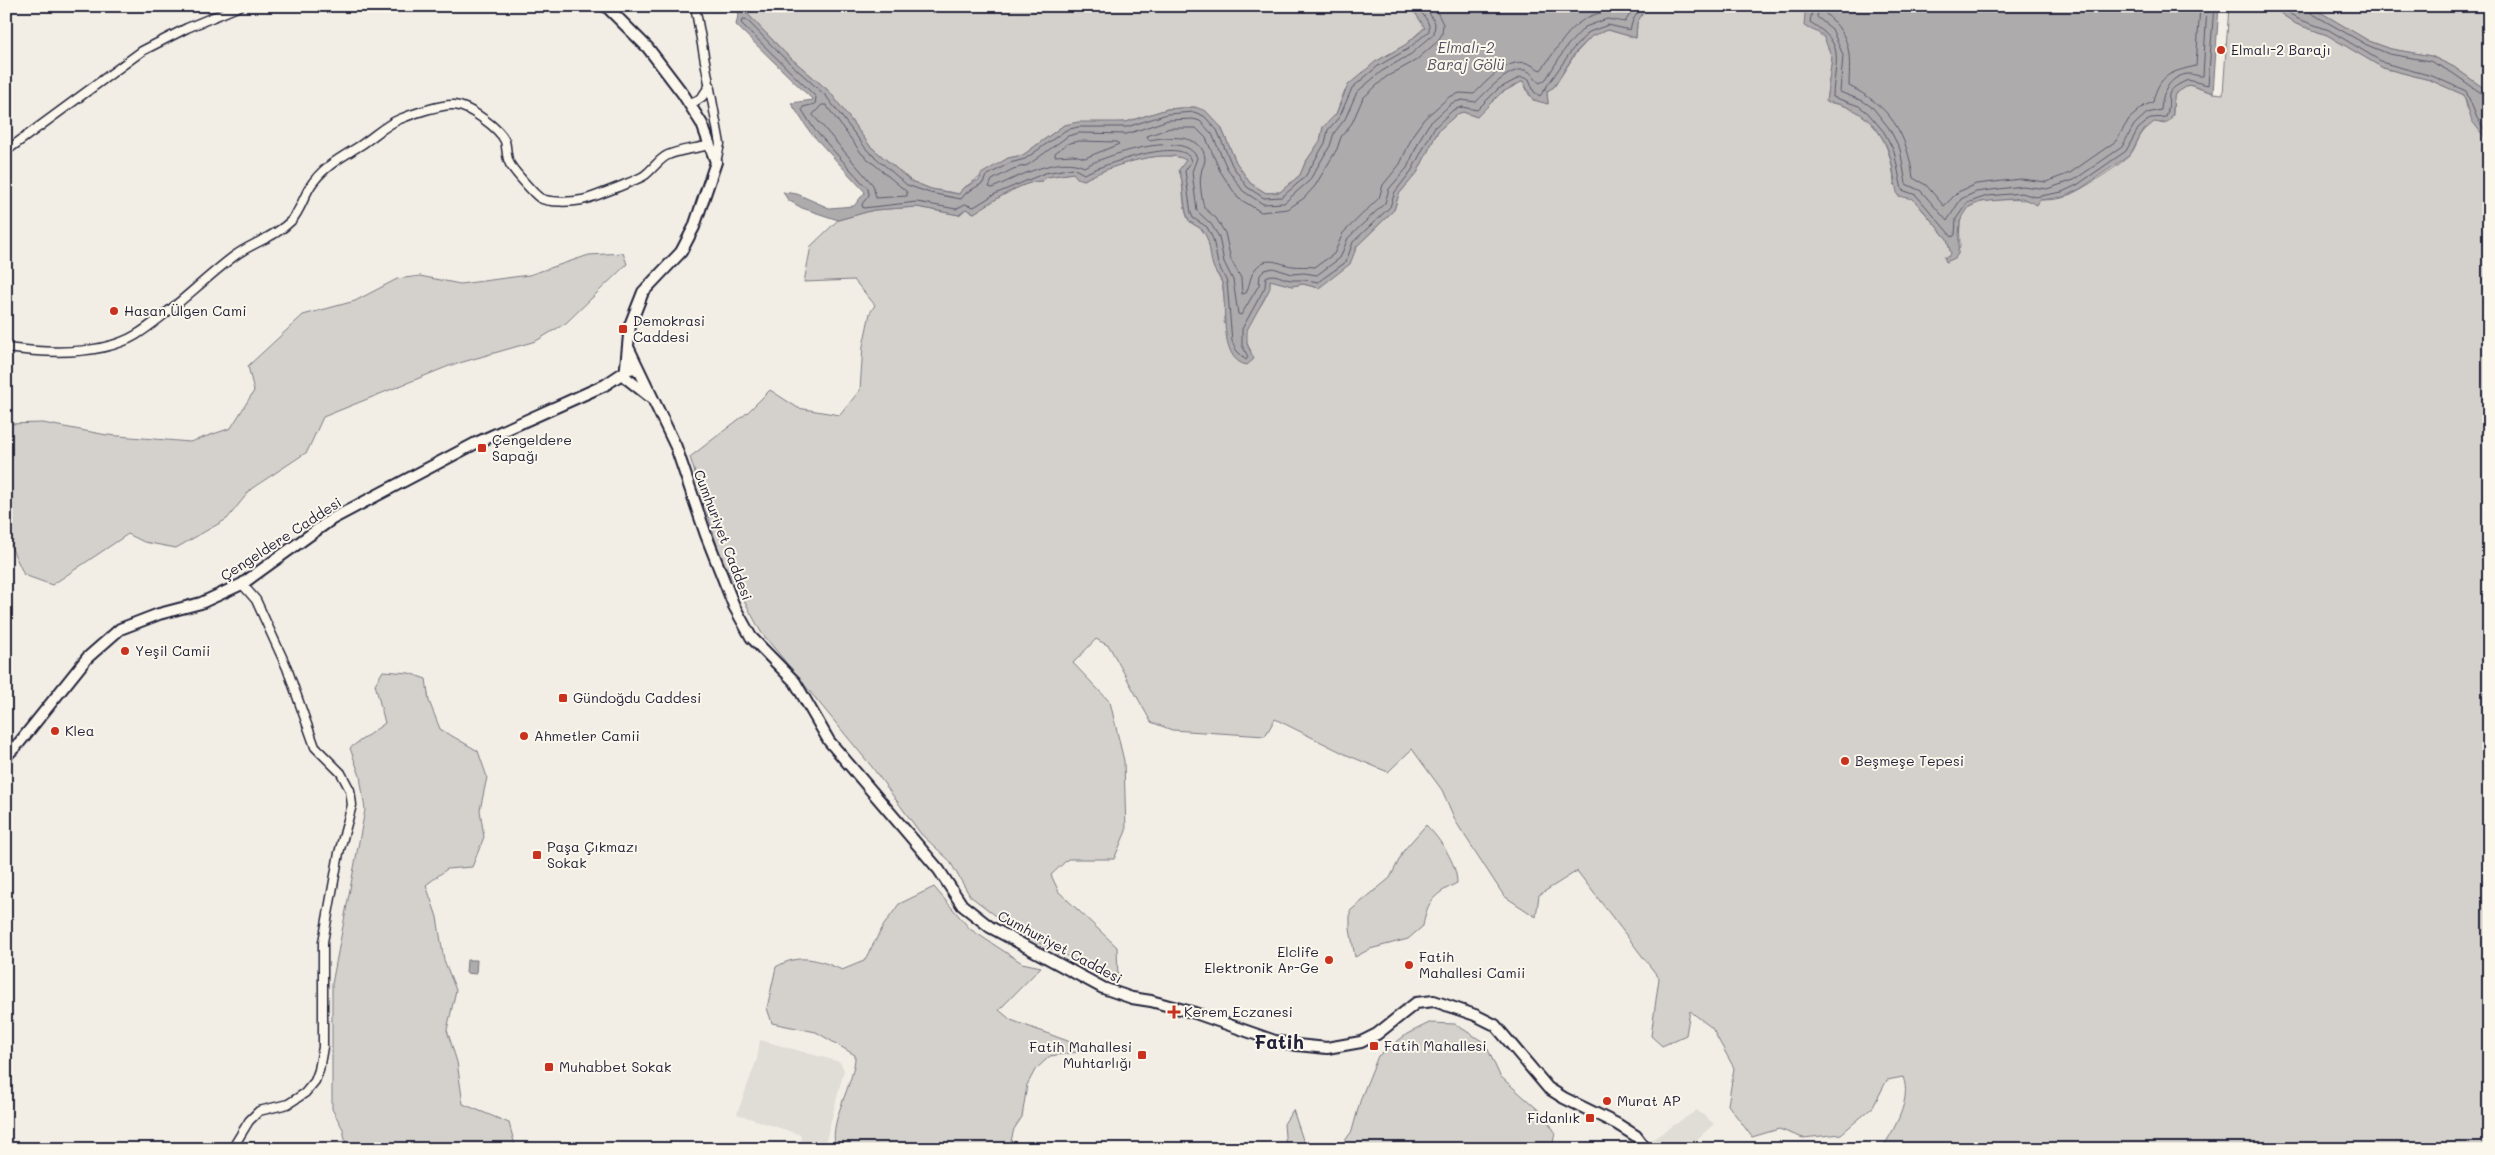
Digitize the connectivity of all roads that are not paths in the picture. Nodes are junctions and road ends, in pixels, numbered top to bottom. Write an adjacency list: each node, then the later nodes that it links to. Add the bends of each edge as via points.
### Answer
1 (240, 6): 7 (street, via 142,51)
2 (606, 6): 5 (main road, via 648,48)
3 (695, 6): 4 (street, via 698,36)
4 (710, 85): 5 (street, via 702,97); 8 (street, via 720,144)
5 (690, 105): 6 (main road, via 702,124)
6 (709, 145): 8 (main road); 9 (street, via 667,155 644,175 592,198 551,200 539,198 516,171 509,162 500,133 485,120 460,106 423,112 384,127 362,145 335,160 314,181 302,207 290,222 266,239 245,248 135,335 115,344 62,352)
7 (6, 151)
8 (716, 162): 10 (main road, via 694,227 681,252 643,292 630,324)
9 (6, 348)
10 (629, 349): 11 (main road); 12 (main road, Cumhuriyet Caddesi)
11 (627, 370): 12 (main road, via 633,368); 13 (main road, via 625,377); 14 (main road)
12 (639, 372): 13 (main road, via 639,379); 15 (main road, Cumhuriyet Caddesi)
13 (630, 382): 14 (main road); 15 (main road)
14 (605, 385): 16 (main road, Çengeldere Caddesi, via 476,443 332,519)
15 (654, 401): 19 (main road, Cumhuriyet Caddesi, via 676,447 734,606 751,637 795,682 829,741 939,870 962,905 990,927 1103,988 1297,1045 1327,1048 1361,1042 1377,1034 1416,1003 1434,1001 1495,1025 1548,1088 1617,1124 1636,1136)
16 (242, 584): 17 (main road, Çengeldere Caddesi, via 201,603 120,629 87,658); 18 (street, via 256,600 287,668 315,748 341,773 350,790 352,805 323,942 320,1070 305,1093 288,1104 260,1111 249,1121)
17 (6, 756)
18 (232, 1149)
19 (1646, 1149)

